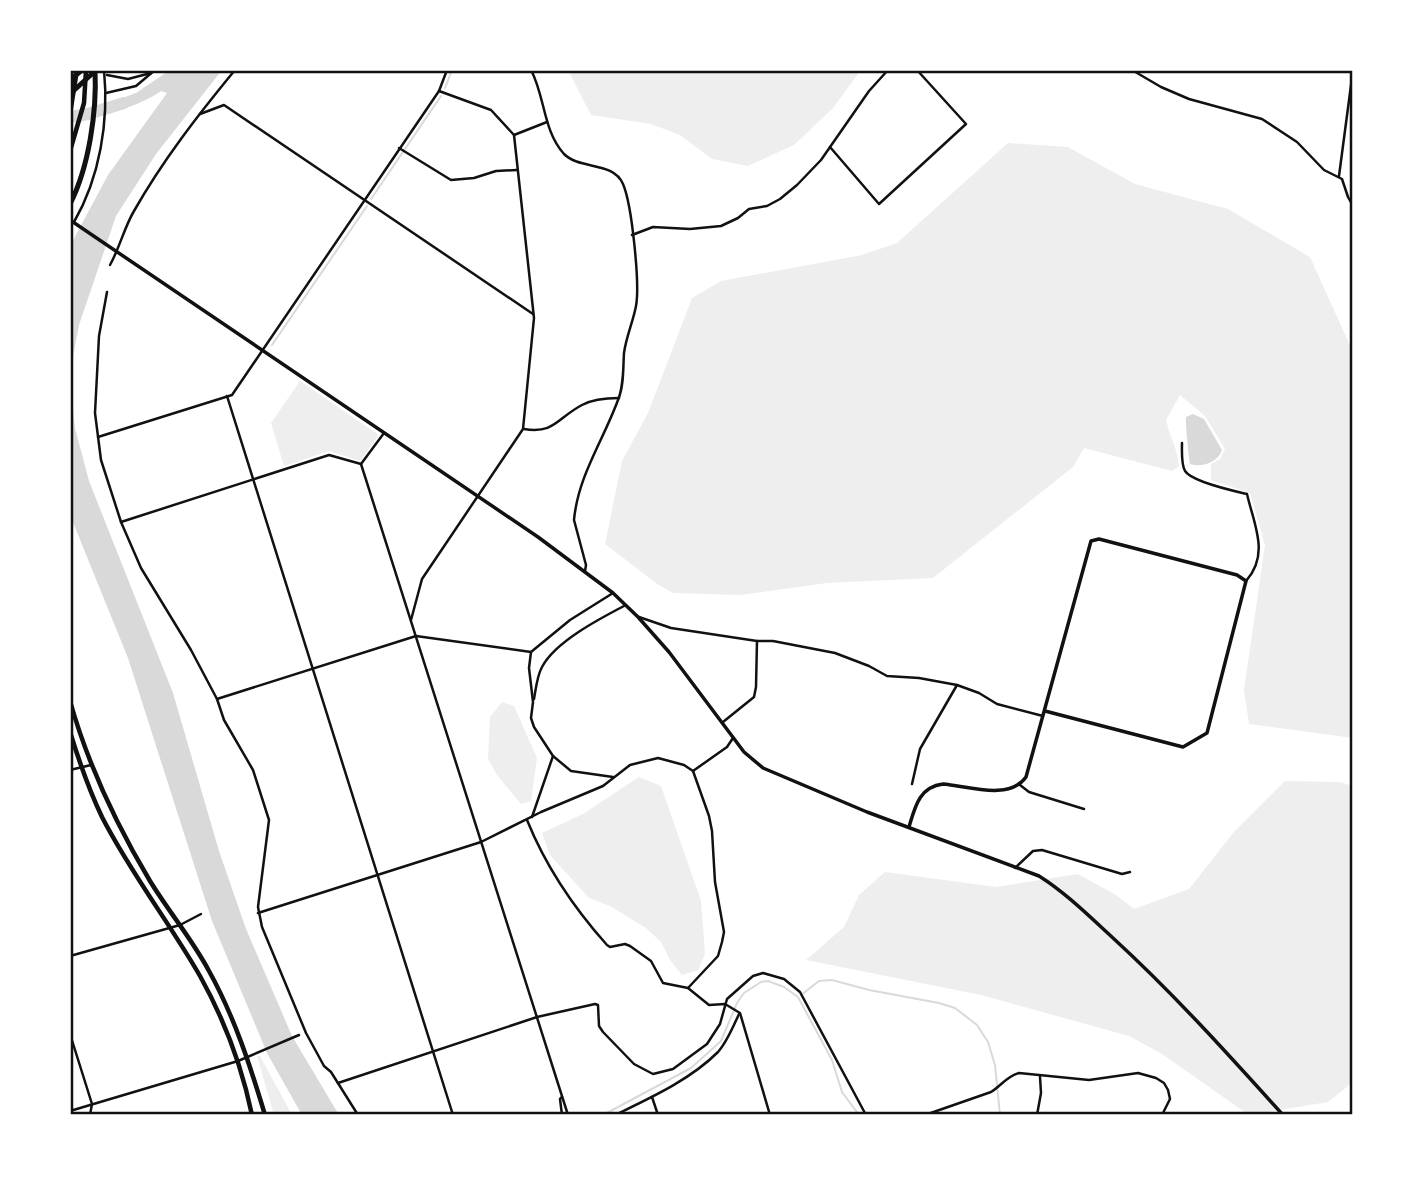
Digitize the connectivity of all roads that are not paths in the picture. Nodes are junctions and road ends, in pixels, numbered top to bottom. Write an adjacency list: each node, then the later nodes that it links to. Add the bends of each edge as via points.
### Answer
1 (77, 70): 13 (highway); 17 (highway); 21 (highway, via 83,103)
2 (96, 70): 16 (highway); 28 (highway, via 92,125)
3 (104, 70): 15 (street)
4 (235, 70): 18 (street)
5 (447, 70): 14 (street)
6 (531, 70): 19 (street, via 541,90)
7 (888, 70): 22 (street)
8 (917, 70): 22 (street, via 966,124 879,204)
9 (1132, 70): 26 (street, via 1189,99 1262,119 1297,142 1324,170)
10 (1353, 70): 26 (street)
11 (154, 71): 12 (street, via 128,79); 15 (street, via 136,86)
12 (107, 75)
13 (70, 80)
14 (439, 91): 20 (street, via 493,111); 23 (street)
15 (106, 93): 30 (street, via 99,158)
16 (70, 94)
17 (70, 114)
18 (201, 114): 27 (street, via 224,105); 32 (street, via 143,196)
19 (547, 121): 20 (street); 31 (street, via 566,156 612,171 621,180)
20 (514, 135): 25 (street)
21 (72, 139): 24 (highway)
22 (830, 147): 31 (street, via 812,171 780,199 749,209 733,221 700,229 653,227)
23 (402, 150): 25 (street, via 451,180); 27 (street)
24 (70, 151)
25 (517, 170): 35 (street)
26 (1339, 176): 29 (street)
27 (364, 201): 35 (street); 36 (street)
28 (70, 204)
29 (1353, 206)
30 (73, 222): 32 (street)
31 (632, 234): 38 (street, via 638,286)
32 (116, 251): 33 (street); 36 (street)
33 (110, 265)
34 (107, 292): 41 (street, via 94,413)
35 (534, 315): 39 (street)
36 (263, 349): 37 (street); 40 (street)
37 (227, 396): 41 (street); 44 (street)
38 (619, 398): 39 (street, via 584,404 546,430); 47 (street, via 581,481 574,512)
39 (523, 429): 45 (street)
40 (385, 432): 43 (street); 45 (street)
41 (98, 437): 46 (street)
42 (1182, 443): 48 (street, via 1186,473 1247,494 1261,546)
43 (361, 464): 44 (street, via 330,455); 52 (street)
44 (252, 479): 46 (street); 56 (street)
45 (477, 495): 47 (street); 52 (street, via 422,579)
46 (121, 522): 58 (street, via 141,568)
47 (585, 571): 49 (street)
48 (1246, 581): 61 (street, via 1207,733 1183,747); 61 (street, via 1100,539 1091,541)
49 (613, 593): 50 (street); 55 (street, via 569,620)
50 (626, 605): 51 (street); 60 (street, via 581,630 545,661)
51 (638, 617): 54 (street, via 671,628); 62 (street)
52 (411, 620): 53 (street)
53 (416, 636): 55 (street); 56 (street); 77 (street)
54 (757, 641): 57 (street, via 835,653 887,676); 62 (street, via 754,697)
55 (531, 652): 60 (street, via 528,668)
56 (312, 669): 58 (street); 80 (street)
57 (957, 685): 61 (street, via 997,704); 71 (street, via 919,749)
58 (217, 699): 81 (street, via 253,771 269,820)
59 (70, 701): 66 (highway)
60 (533, 702): 65 (street, via 531,718)
61 (1044, 714): 72 (street)
62 (723, 722): 64 (street)
63 (70, 732): 67 (highway)
64 (733, 738): 69 (street); 76 (street, via 763,768)
65 (553, 756): 70 (street, via 571,771); 74 (street)
66 (91, 765): 67 (street); 83 (highway, via 112,814)
67 (81, 767): 68 (street); 84 (highway, via 102,816)
68 (70, 771)
69 (694, 771): 70 (street, via 669,760 647,759); 86 (street, via 709,816 723,932 718,956)
70 (614, 777): 74 (street, via 585,796)
71 (912, 784)
72 (1020, 785): 73 (street, via 1028,792); 76 (street, via 1009,790 933,785 921,794)
73 (1084, 809)
74 (532, 817): 75 (street)
75 (527, 820): 77 (street); 86 (street, via 548,866 607,945 630,946 653,964 663,983)
76 (909, 827): 78 (street)
77 (481, 842): 80 (street); 89 (street)
78 (1015, 868): 79 (street, via 1033,851 1042,850 1122,874); 115 (street, via 1048,882 1122,946)
79 (1130, 872)
80 (378, 875): 81 (street); 92 (street)
81 (258, 913): 96 (street, via 306,1033)
82 (201, 914): 83 (street)
83 (180, 925): 84 (street); 93 (highway, via 209,971)
84 (169, 928): 85 (street); 94 (highway, via 200,976)
85 (70, 956)
86 (688, 988): 87 (street, via 709,1005)
87 (725, 1004): 88 (street); 89 (street, via 720,1024 706,1044 673,1069 653,1074 634,1063 599,1026 598,1005); 111 (street, via 758,974 785,979 803,996)
88 (738, 1012): 98 (street, via 719,1050); 110 (street)
89 (537, 1017): 92 (street); 97 (street)
90 (70, 1034): 99 (street)
91 (298, 1035): 93 (street)
92 (432, 1052): 96 (street); 105 (street)
93 (248, 1058): 94 (street); 103 (highway)
94 (238, 1061): 99 (street); 102 (highway)
95 (1040, 1076): 112 (street, via 1014,1074 998,1088); 113 (street); 114 (street, via 1097,1081 1138,1073 1156,1078 1164,1083 1170,1099)
96 (338, 1083): 104 (street)
97 (562, 1097): 106 (street); 107 (street)
98 (652, 1097): 108 (street); 109 (street)
99 (92, 1104): 100 (street); 101 (street)
100 (70, 1111)
101 (90, 1115)
102 (252, 1115)
103 (265, 1115)
104 (358, 1115)
105 (453, 1115)
106 (562, 1115)
107 (568, 1115)
108 (615, 1115)
109 (658, 1115)
110 (770, 1115)
111 (866, 1115)
112 (925, 1115)
113 (1038, 1115)
114 (1163, 1115)
115 (1283, 1115)

